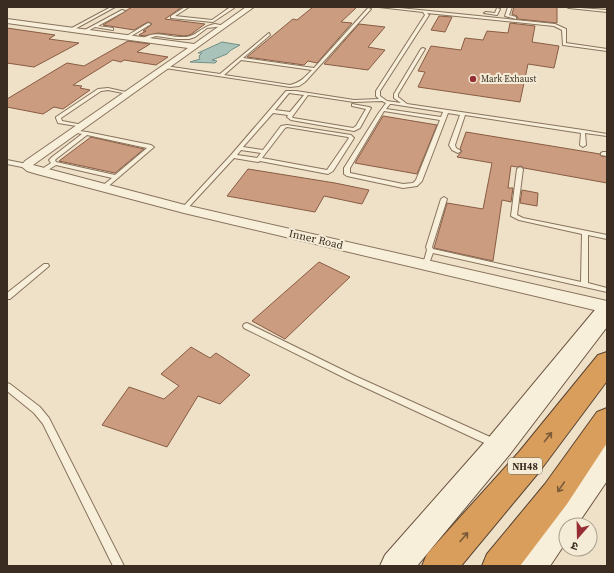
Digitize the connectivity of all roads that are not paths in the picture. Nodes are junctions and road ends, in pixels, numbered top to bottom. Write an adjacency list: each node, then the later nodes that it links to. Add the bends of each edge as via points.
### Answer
1 (113, 7): 30 (lane)
2 (187, 7): 19 (lane, via 172,17 211,21)
3 (228, 7): 19 (lane, via 232,8)
4 (250, 7): 21 (street)
5 (381, 7): 14 (lane)
6 (432, 7): 15 (lane)
7 (510, 7): 22 (lane)
8 (569, 7): 17 (lane)
9 (369, 9): 40 (lane)
10 (448, 9): 18 (lane)
11 (498, 9): 16 (lane, via 496,14)
12 (123, 10): 27 (lane)
13 (471, 11): 20 (lane)
14 (424, 12): 15 (lane); 44 (lane, via 427,15 378,91 378,96)
15 (429, 12): 18 (lane)
16 (478, 12)
17 (607, 12)
18 (445, 13): 20 (lane)
19 (222, 16): 21 (lane)
20 (469, 16): 23 (lane)
21 (236, 17): 28 (street)
22 (508, 17): 23 (lane); 25 (lane)
23 (497, 19): 25 (lane)
24 (7, 21): 30 (street)
25 (535, 22): 37 (lane, via 563,28 564,44)
26 (149, 24): 33 (lane)
27 (94, 26): 29 (lane); 31 (lane)
28 (223, 26): 34 (lane, via 208,26 188,38 154,34); 35 (street)
29 (112, 28)
30 (72, 29): 31 (street)
31 (85, 31): 33 (street)
32 (269, 34): 38 (lane)
33 (127, 37): 34 (street)
34 (144, 39): 35 (street)
35 (194, 46): 39 (street)
36 (423, 49): 47 (lane, via 396,94)
37 (607, 50)
38 (241, 59): 40 (lane); 41 (lane)
39 (166, 67): 41 (lane); 42 (street)
40 (314, 69): 41 (lane, via 304,81 290,86)
41 (221, 75)
42 (128, 93): 54 (street); 54 (lane, via 100,90 58,118 60,122)
43 (306, 95): 46 (lane); 49 (lane, via 288,92); 51 (lane)
44 (382, 100): 45 (lane); 46 (lane)
45 (388, 102): 47 (lane); 48 (lane)
46 (352, 103): 51 (lane, via 369,108 354,130 291,119)
47 (406, 105): 50 (lane)
48 (384, 110): 53 (lane); 53 (lane, via 347,168 347,174 403,186 415,185 419,181)
49 (271, 111): 51 (lane); 58 (lane)
50 (446, 111): 52 (lane); 53 (lane)
51 (291, 114)
52 (463, 114): 55 (lane); 59 (lane, via 452,145)
53 (443, 119)
54 (81, 130): 64 (lane, via 52,160); 65 (street, via 29,162); 68 (lane, via 151,147)
55 (583, 131): 56 (lane); 57 (lane)
56 (607, 135)
57 (582, 145)
58 (240, 148): 60 (lane); 61 (lane)
59 (458, 151)
60 (264, 152): 62 (lane); 62 (lane, via 283,127 287,126 352,138 328,172)
61 (233, 156): 62 (lane); 71 (lane)
62 (259, 159)
63 (7, 162): 65 (lane, Inner Road)
64 (54, 163): 67 (lane); 68 (lane)
65 (27, 166): 67 (street, Inner Road)
66 (520, 169): 72 (lane, via 514,216)
67 (41, 172): 69 (street, Inner Road)
68 (116, 177): 69 (lane)
69 (103, 188): 71 (street, Inner Road)
70 (444, 199): 74 (lane)
71 (184, 210): 75 (street, Inner Road)
72 (585, 232): 73 (lane); 77 (lane)
73 (607, 237)
74 (430, 250): 75 (lane); 77 (lane)
75 (426, 264): 80 (street, Inner Road)
76 (46, 266): 79 (lane)
77 (584, 285): 78 (lane)
78 (607, 290)
79 (7, 297)
80 (607, 307)
81 (607, 310): 86 (main road)
82 (247, 326): 86 (lane, via 352,378)
83 (607, 362): 90 (highway, NH48, one-way to 83, via 528,462)
84 (7, 386): 88 (lane, via 38,410 46,421)
85 (607, 420): 91 (highway, one-way to 91, via 556,494)
86 (500, 445): 89 (main road)
87 (607, 457): 92 (main road)
88 (119, 566)
89 (396, 566)
90 (439, 566)
91 (499, 566)
92 (531, 566)

